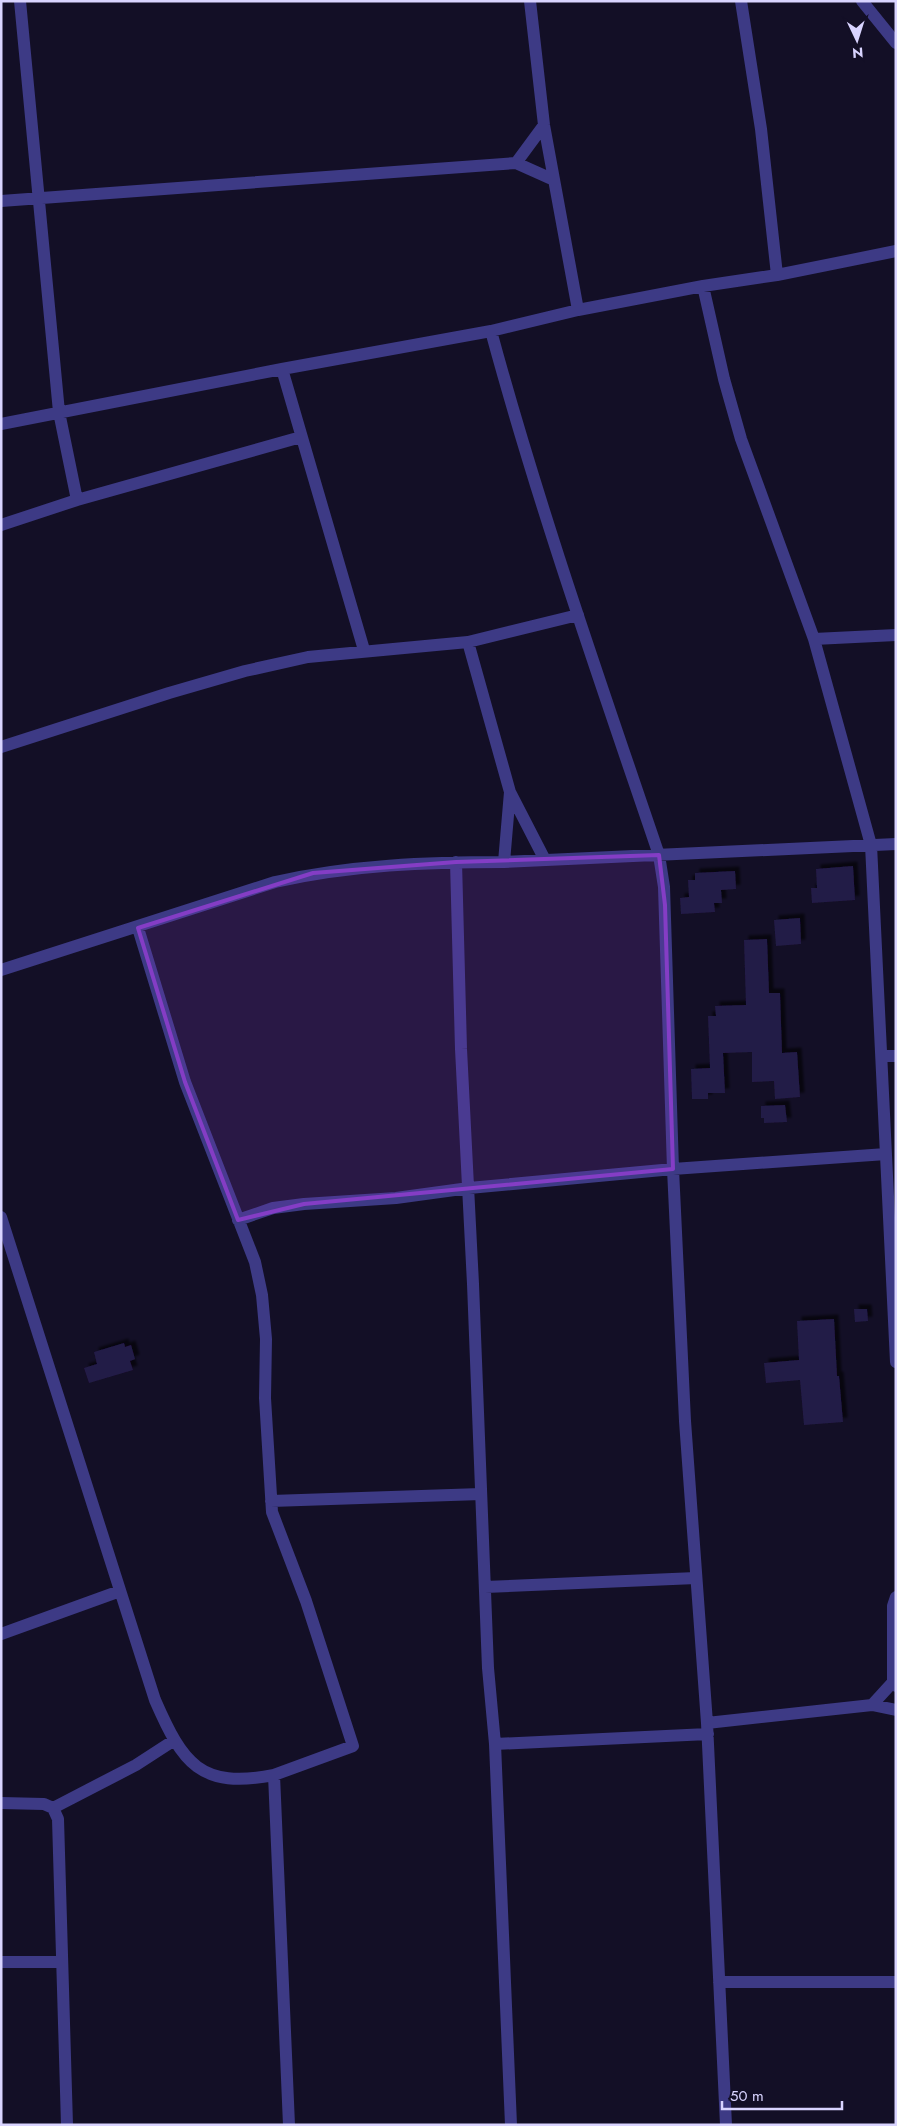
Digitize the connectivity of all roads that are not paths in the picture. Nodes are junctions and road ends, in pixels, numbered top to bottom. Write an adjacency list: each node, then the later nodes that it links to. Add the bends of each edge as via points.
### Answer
1 (20, 1): 9 (street)
2 (530, 1): 6 (street)
3 (741, 1): 12 (street, via 761,130)
4 (862, 1): 5 (street)
5 (896, 43)
6 (544, 125): 7 (street); 8 (street)
7 (516, 163): 8 (street); 9 (street)
8 (554, 180): 14 (street)
9 (38, 198): 10 (street); 17 (street)
10 (1, 201)
11 (896, 251): 12 (street)
12 (778, 275): 13 (street)
13 (703, 286): 14 (street); 24 (street, via 741,439)
14 (578, 310): 15 (street)
15 (491, 331): 16 (street); 22 (street, via 515,420)
16 (282, 369): 17 (street); 19 (street)
17 (59, 412): 18 (street); 20 (street)
18 (1, 424)
19 (301, 437): 20 (street); 26 (street)
20 (77, 500): 21 (street)
21 (1, 525)
22 (578, 615): 25 (street); 31 (street)
23 (896, 635): 24 (street)
24 (814, 639): 30 (street)
25 (468, 642): 26 (street); 28 (street)
26 (364, 650): 27 (street, via 308,657 245,671)
27 (1, 747)
28 (510, 792): 32 (street); 34 (street)
29 (896, 844): 30 (street)
30 (871, 845): 31 (street); 37 (street)
31 (659, 855): 32 (street); 40 (street, via 665,905)
32 (545, 860): 34 (street)
33 (456, 862): 34 (street); 35 (street, via 313,873 275,882); 41 (street)
34 (504, 862)
35 (138, 928): 36 (street); 43 (street, via 185,1082)
36 (1, 970)
37 (882, 1056): 38 (street); 39 (street)
38 (896, 1056)
39 (886, 1154): 40 (street); 44 (street)
40 (673, 1169): 41 (street); 47 (street)
41 (469, 1188): 43 (street, via 274,1208); 45 (street)
42 (1, 1216): 49 (street)
43 (238, 1220): 46 (street, via 255,1262 262,1295)
44 (896, 1362)
45 (481, 1494): 46 (street); 48 (street)
46 (271, 1501): 58 (street, via 272,1512 306,1601 353,1746)
47 (696, 1578): 48 (street); 55 (street)
48 (484, 1587): 57 (street)
49 (120, 1591): 51 (street); 56 (street, via 155,1700)
50 (896, 1596): 52 (street, via 893,1606)
51 (1, 1634)
52 (894, 1684): 53 (street)
53 (872, 1705): 54 (street); 55 (street)
54 (896, 1710)
55 (708, 1729): 57 (street); 63 (street)
56 (174, 1741): 58 (street, via 188,1760 204,1772 227,1779); 60 (street, via 136,1765)
57 (495, 1744): 67 (street)
58 (274, 1774): 66 (street)
59 (1, 1804): 60 (street, via 44,1804)
60 (53, 1808): 62 (street, via 58,1819)
61 (1, 1962): 62 (street)
62 (62, 1962): 65 (street)
63 (719, 1982): 64 (street); 68 (street)
64 (896, 1982)
65 (67, 2125)
66 (289, 2125)
67 (511, 2125)
68 (726, 2125)

